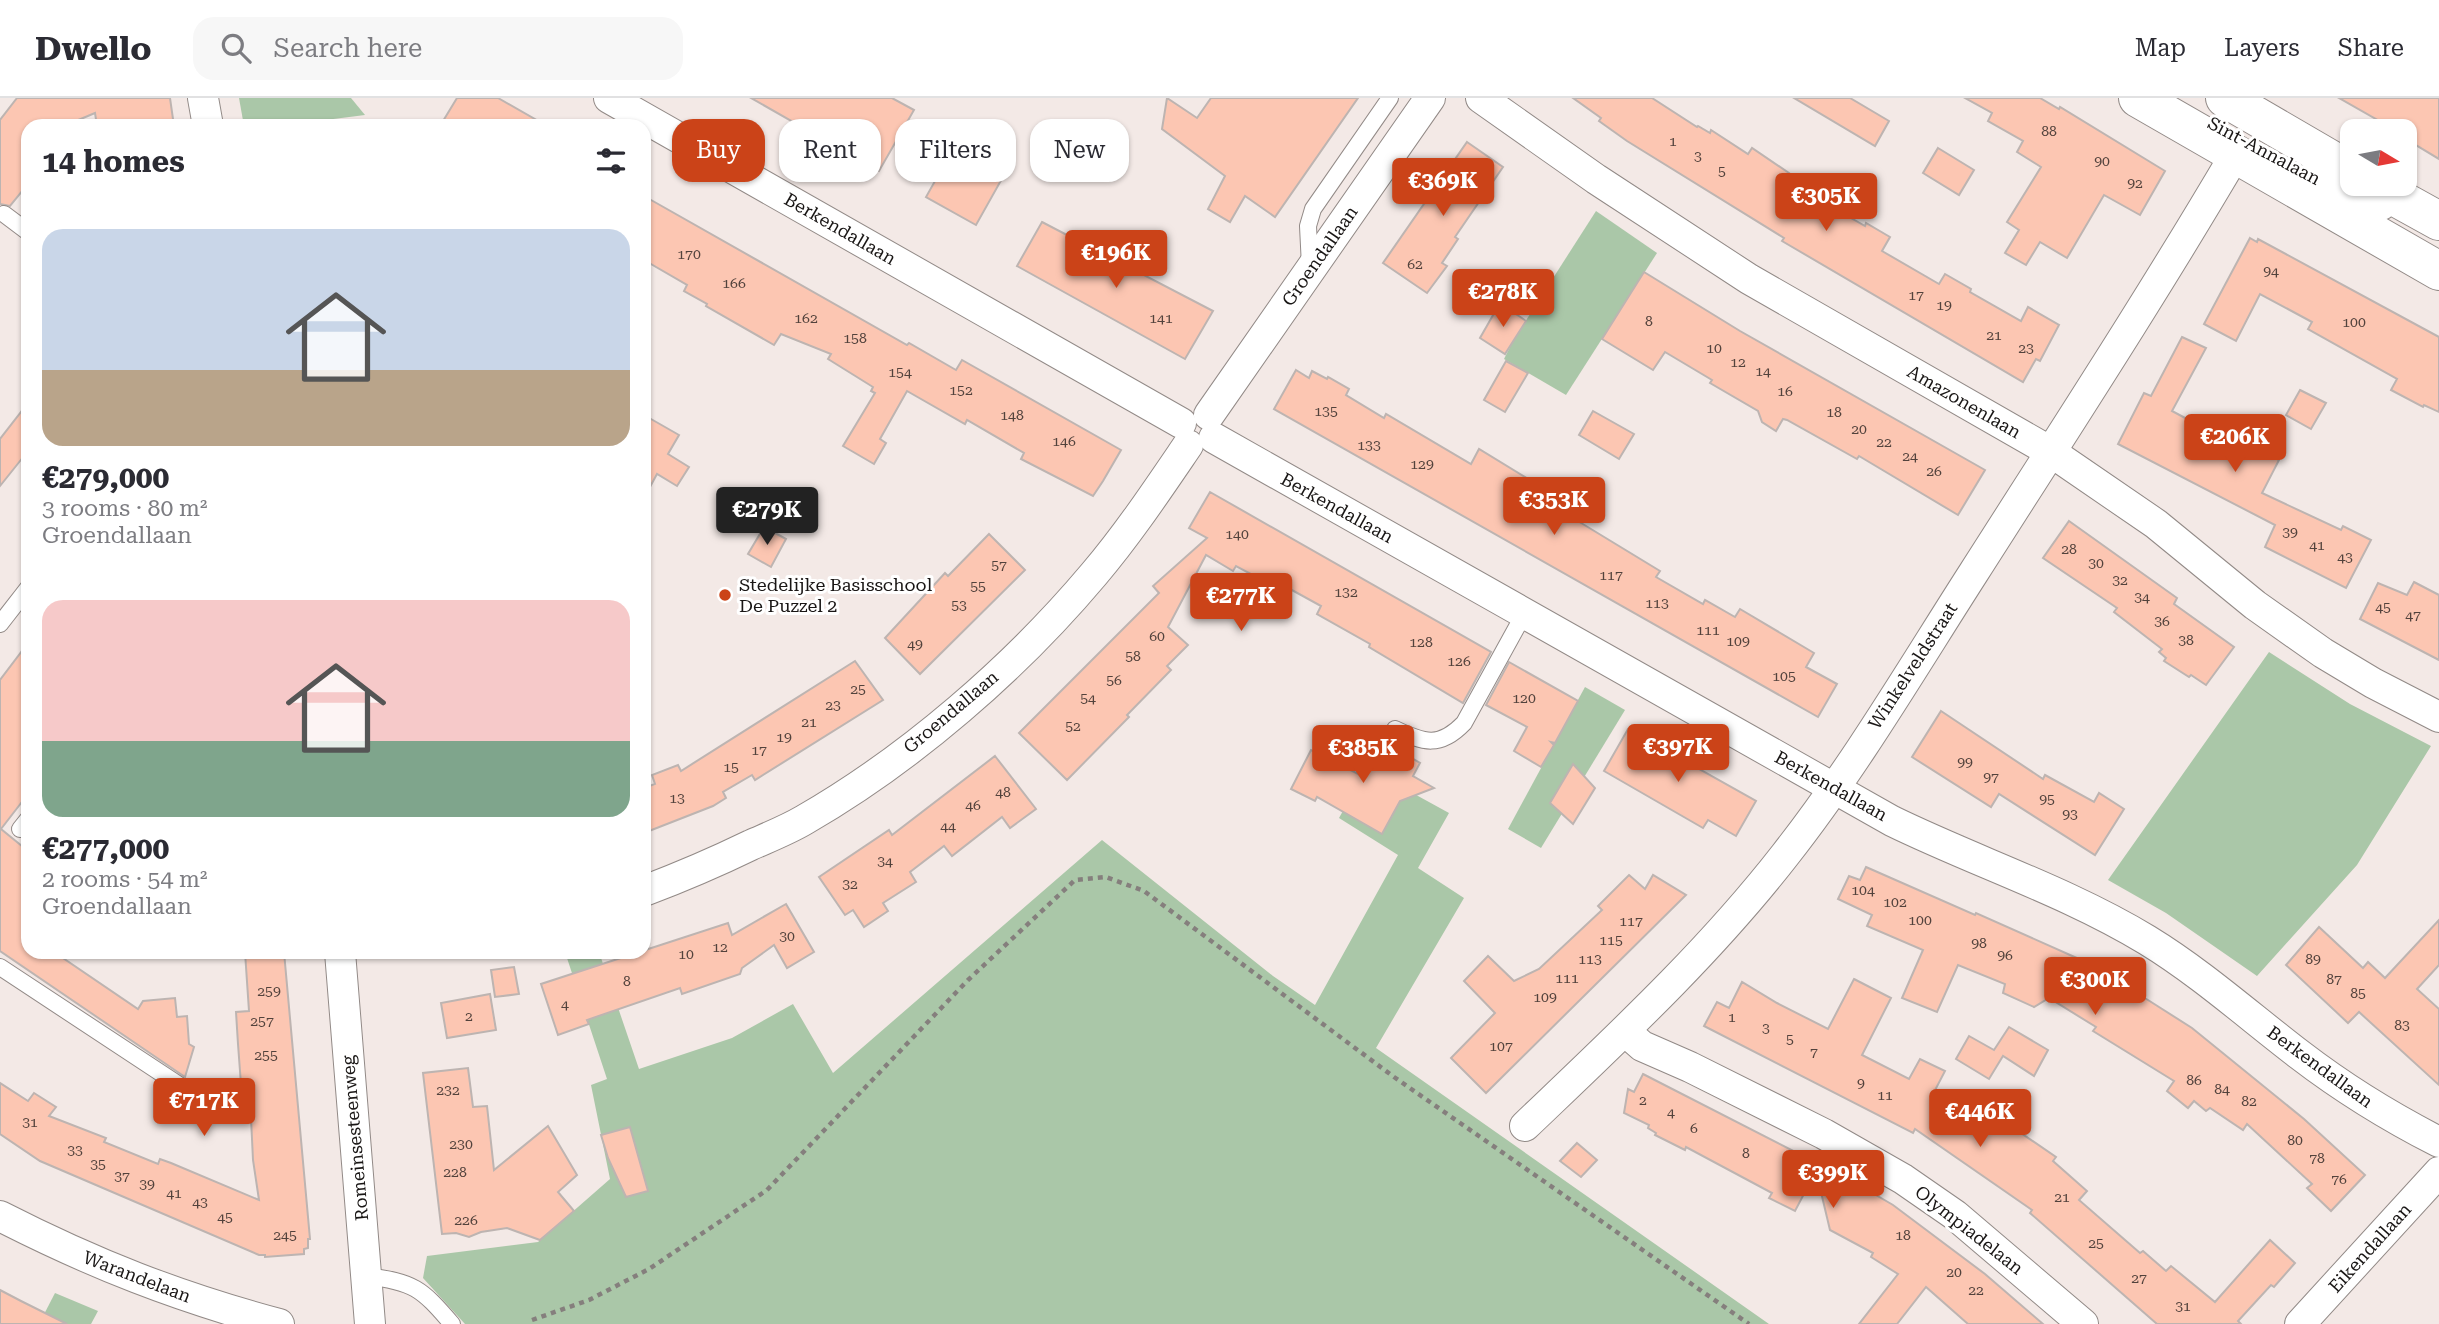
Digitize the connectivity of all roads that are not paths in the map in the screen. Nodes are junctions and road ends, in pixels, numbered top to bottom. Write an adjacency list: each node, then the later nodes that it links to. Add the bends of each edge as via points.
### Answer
1 (203, 98): 9 (street)
2 (609, 98): 10 (street, Berkendallaan)
3 (1390, 98): 19 (lane, via 1312,209 1307,226)
4 (1430, 98): 19 (street, Groendallaan)
5 (1481, 98): 21 (street, Amazonenlaan, via 1749,279)
6 (2138, 98): 12 (main road, Sint-Annalaan)
7 (2169, 98): 12 (lane, Sint-Annalaan)
8 (2225, 98): 13 (main road, Sint-Annalaan)
9 (207, 119)
10 (646, 119)
11 (651, 122): 20 (street, Berkendallaan)
12 (2264, 161): 17 (lane, Sint-Annalaan); 18 (main road, Sint-Annalaan); 21 (street, Winkelveldstraat)
13 (2340, 165)
14 (2384, 196): 18 (main road, Sint-Annalaan)
15 (5, 214): 16 (lane)
16 (21, 227)
17 (2439, 233)
18 (2435, 245)
19 (1310, 270): 20 (street, Groendallaan)
20 (1198, 430): 23 (street, Berkendallaan); 28 (street, Groendallaan, via 1076,596 951,716 864,783 800,822)
21 (2051, 452): 25 (street, Amazonenlaan, via 2156,524 2255,605 2323,653); 27 (street, Winkelveldstraat)
22 (21, 597): 24 (lane)
23 (1524, 614): 26 (lane, via 1464,723 1454,733 1428,742); 27 (street, Berkendallaan)
24 (0, 624)
25 (2439, 717)
26 (1395, 729)
27 (1835, 788): 31 (street, Winkelveldstraat, via 1735,915); 34 (street, Berkendallaan, via 1921,835 2070,898 2149,941 2340,1083)
28 (651, 888)
29 (342, 959): 37 (street, Romeinsesteenweg)
30 (0, 967): 32 (lane)
31 (1625, 1031): 33 (street, Winkelveldstraat); 41 (street, Olympiadelaan, via 1642,1046 1825,1134 1903,1179 1962,1220)
32 (179, 1085)
33 (1525, 1126)
34 (2439, 1143)
35 (2439, 1172): 42 (street, Eikendallaan)
36 (0, 1216): 38 (street, Warandelaan, via 146,1283)
37 (366, 1276): 39 (street, Romeinsesteenweg); 40 (lane, via 403,1281 419,1290)
38 (279, 1324)
39 (370, 1324)
40 (453, 1324)
41 (2083, 1324)
42 (2300, 1324)

